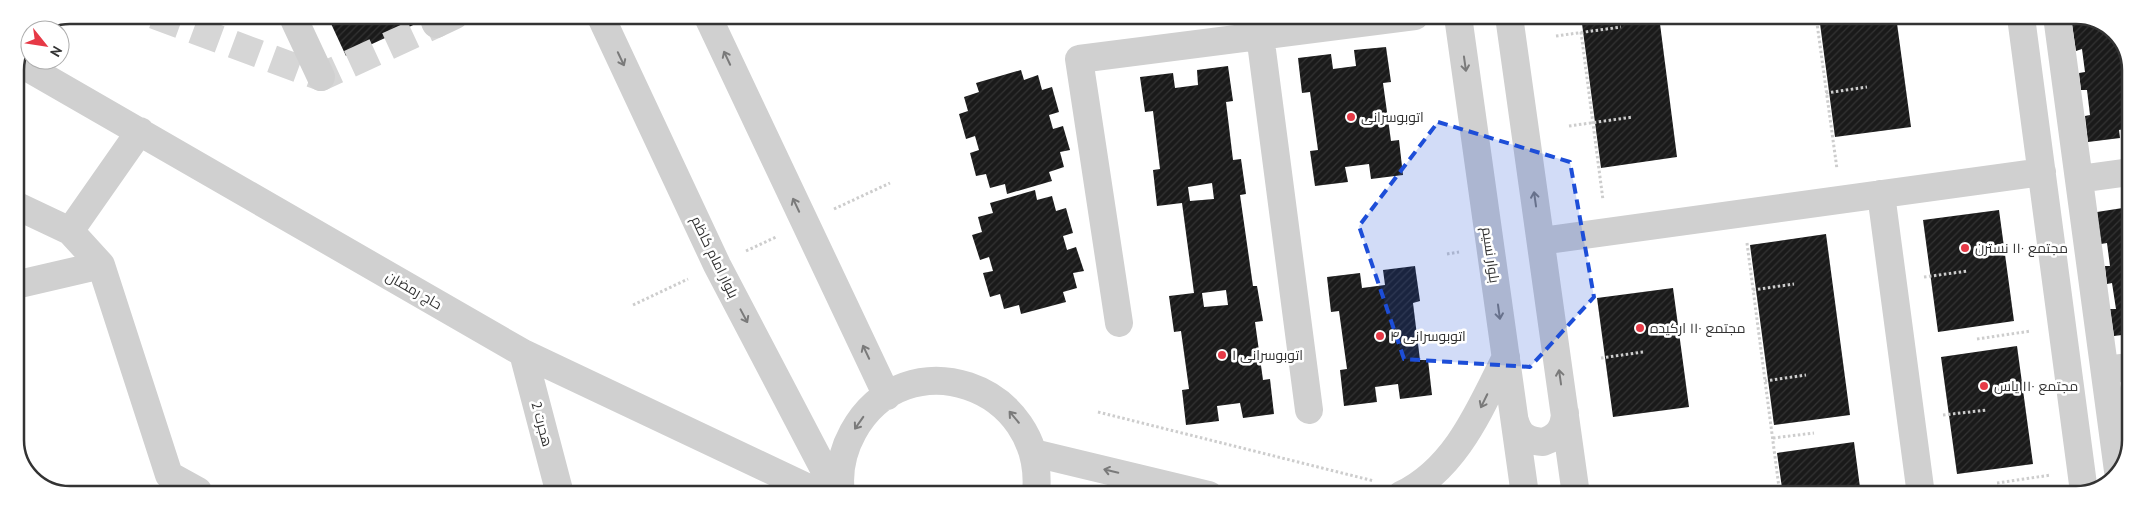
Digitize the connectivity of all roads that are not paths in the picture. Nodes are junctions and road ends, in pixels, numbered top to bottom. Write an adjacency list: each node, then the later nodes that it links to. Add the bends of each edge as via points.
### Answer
1 (296, 24): 11 (street)
2 (604, 24): 38 (street, بلوار امام کاظم, one-way to 38, via 717,265)
3 (711, 24): 28 (street, one-way to 3)
4 (1350, 24): 9 (street)
5 (1459, 24): 26 (street, بلوار نسیم, one-way to 26)
6 (1510, 24): 21 (street, one-way to 6)
7 (2022, 24): 13 (street)
8 (2058, 24): 12 (street)
9 (1260, 35): 24 (street, via 1079,59); 29 (street)
10 (24, 66): 14 (street, حاج رمضان)
11 (322, 77)
12 (2072, 123): 13 (street); 17 (street)
13 (2036, 127): 15 (street)
14 (140, 131): 20 (street); 25 (street, حاج رمضان)
15 (2042, 172): 18 (street); 34 (street)
16 (2122, 173): 17 (street)
17 (2079, 179): 27 (street)
18 (1881, 194): 21 (street); 45 (street)
19 (24, 209): 20 (street)
20 (70, 231): 22 (street)
21 (1541, 241): 30 (street, one-way to 21)
22 (101, 265): 23 (street); 35 (street)
23 (24, 283)
24 (1120, 323)
25 (523, 353): 36 (street, هجرت 2); 37 (street, حاج رمضان)
26 (1506, 357): 31 (street, بلوار نسیم); 42 (street, one-way to 42, via 1469,431 1435,472)
27 (2117, 369): 33 (street)
28 (887, 396): 32 (street, one-way to 28, via 1028,436 1006,407 971,386 928,382 906,386); 39 (street, one-way to 39, via 870,408 847,443 841,463)
29 (1309, 410)
30 (1565, 413): 31 (street, via 1560,433 1543,442 1524,438); 44 (street)
31 (1515, 421): 43 (street, بلوار نسیم)
32 (1034, 453): 40 (street); 41 (street, one-way to 32)
33 (2118, 459)
34 (2083, 481)
35 (164, 484)
36 (558, 486)
37 (804, 486)
38 (833, 486)
39 (841, 486)
40 (1037, 486)
41 (1175, 486)
42 (1414, 486)
43 (1524, 486)
44 (1575, 486)
45 (1920, 486)

